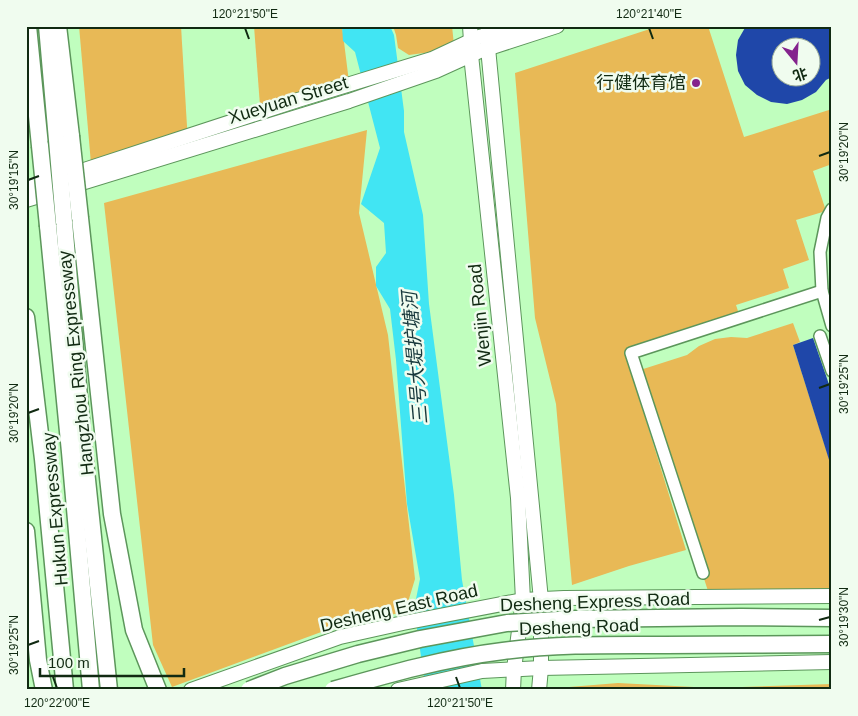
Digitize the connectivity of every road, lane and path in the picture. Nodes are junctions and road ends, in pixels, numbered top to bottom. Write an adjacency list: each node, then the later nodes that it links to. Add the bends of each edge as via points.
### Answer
1 (28, 26): 31 (highway, Hukun Expressway, bridge)
2 (47, 26): 10 (highway, Hukun Expressway)
3 (58, 26): 10 (highway)
4 (470, 26): 8 (main road, Wenjin Road)
5 (521, 26): 7 (main road, Xueyuan Street)
6 (557, 26): 7 (main road, Xueyuan Street)
7 (488, 36): 8 (main road, Xueyuan Street); 9 (main road, Xueyuan Street); 24 (main road, Wenjin Road)
8 (471, 41): 9 (main road, Wenjin Road); 11 (main road, Xueyuan Street, via 411,66)
9 (470, 55): 12 (main road, Xueyuan Street, via 436,71 349,101); 23 (main road, Wenjin Road, via 518,498)
10 (64, 138): 14 (highway, Hukun Expressway, bridge)
11 (26, 189)
12 (26, 200)
13 (832, 209): 15 (street, via 820,252)
14 (72, 220): 30 (highway, Hukun Expressway, via 82,432); 35 (highway, Hangzhou Ring Expressway, via 112,514 134,630)
15 (822, 291): 17 (street); 21 (street, via 631,352)
16 (26, 317): 34 (highway)
17 (832, 326)
18 (820, 336): 19 (street)
19 (832, 371)
20 (26, 531): 33 (highway, via 38,660)
21 (703, 573)
22 (832, 596): 24 (main road, Desheng East Road)
23 (523, 600): 24 (main road, Desheng East Road); 29 (main road, Wenjin Road); 36 (main road, Desheng East Road, via 340,637)
24 (541, 600): 28 (main road, Wenjin Road)
25 (832, 618): 37 (highway, Desheng Express Road, bridge, via 575,619 507,623 420,638 358,654)
26 (832, 644): 38 (highway, Desheng Road, bridge, via 576,645 503,651 431,663)
27 (832, 662): 28 (main road)
28 (541, 668): 29 (main road); 40 (main road, Wenjin Road)
29 (514, 669): 32 (main road, via 482,671); 39 (main road, Wenjin Road)
30 (108, 685)
31 (91, 688)
32 (402, 689)
33 (44, 690)
34 (65, 690)
35 (158, 690)
36 (191, 690)
37 (249, 690)
38 (333, 690)
39 (513, 690)
40 (539, 690)

